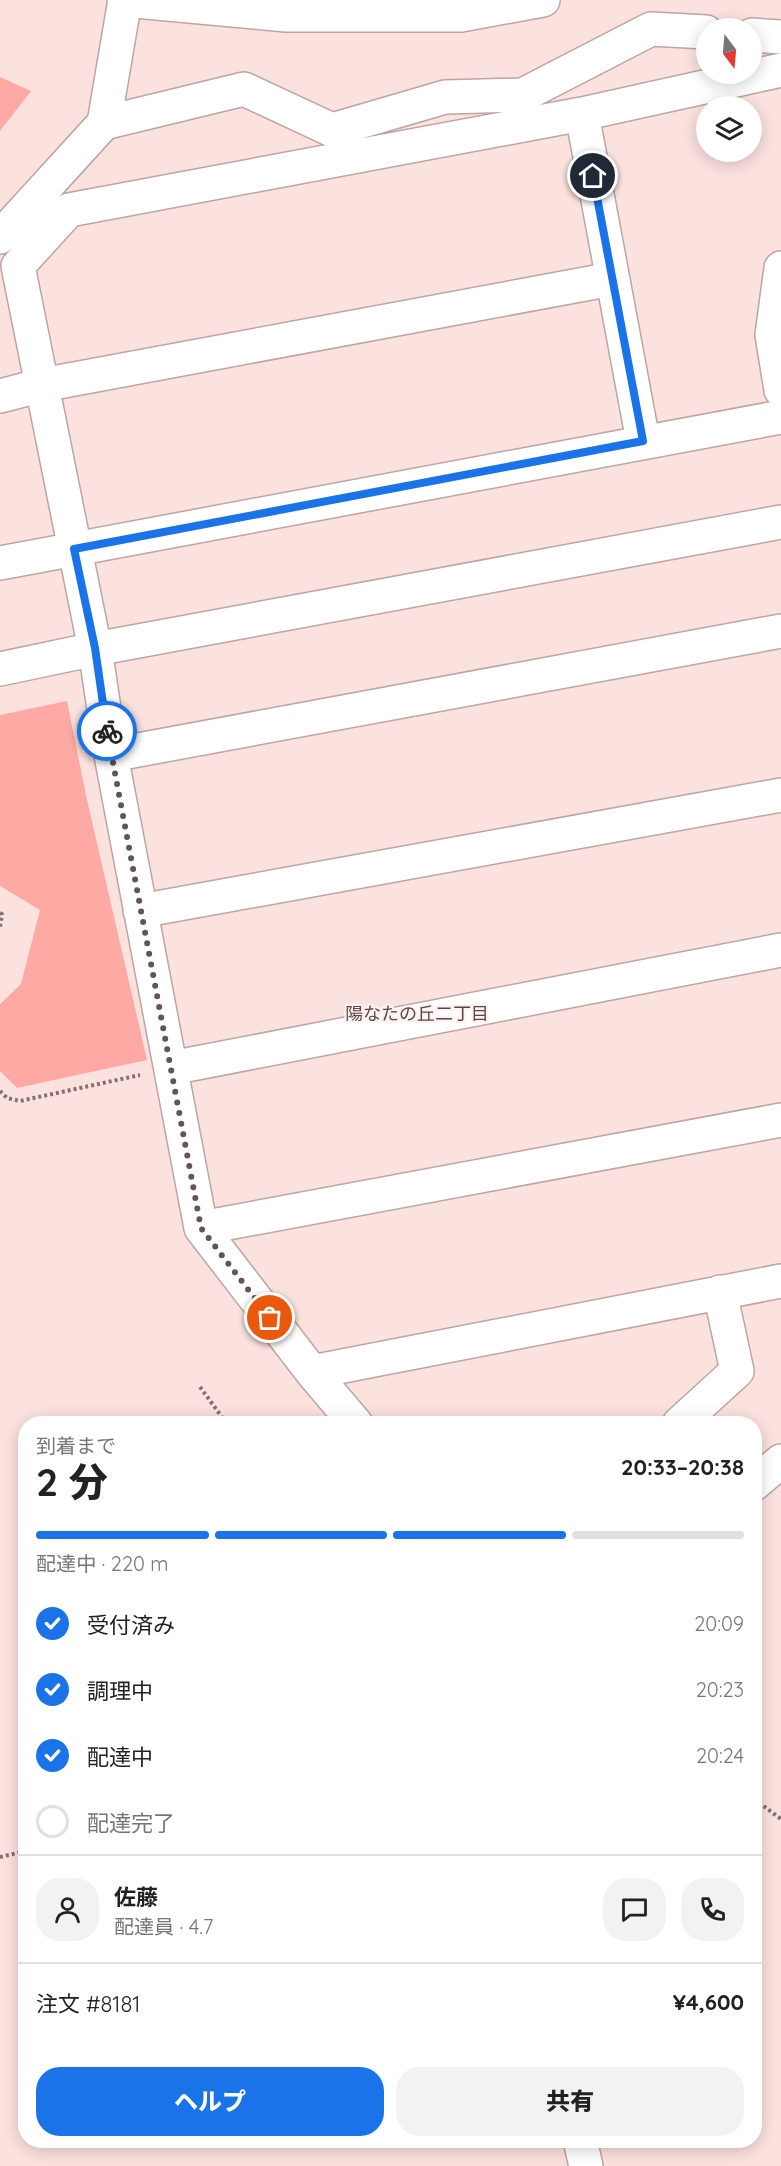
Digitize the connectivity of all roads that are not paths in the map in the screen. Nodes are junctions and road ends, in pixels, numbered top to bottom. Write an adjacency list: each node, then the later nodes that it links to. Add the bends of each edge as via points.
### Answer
1 (125, 0): 2 (street, via 286,15 461,15); 8 (street)
2 (543, 0)
3 (696, 31): 8 (street, via 651,28 523,95 445,97 332,130 244,89)
4 (762, 36): 5 (street)
5 (781, 37)
6 (781, 70): 7 (street)
7 (582, 114): 11 (street); 12 (street, via 69,210 18,266)
8 (104, 123): 9 (street)
9 (0, 237)
10 (781, 267): 13 (street, via 772,335)
11 (612, 279): 12 (street); 16 (street)
12 (42, 385): 14 (street); 18 (street)
13 (781, 390)
14 (0, 396)
15 (781, 417): 16 (street)
16 (643, 441): 18 (street)
17 (781, 522): 21 (street)
18 (74, 549): 19 (street); 21 (street)
19 (0, 563)
20 (781, 631): 23 (street)
21 (95, 648): 22 (street); 23 (street)
22 (0, 669)
23 (111, 755): 25 (street)
24 (781, 795): 25 (street)
25 (140, 911): 27 (street)
26 (781, 950): 27 (street)
27 (156, 1071): 29 (street)
28 (781, 1120): 29 (street)
29 (201, 1228): 32 (street)
30 (781, 1281): 31 (street)
31 (720, 1292): 32 (street); 34 (street, via 737,1371)
32 (312, 1372): 33 (street)
33 (349, 1416)
34 (688, 1416)
35 (781, 1461): 36 (street)
36 (762, 1477)
37 (582, 2148): 38 (street)
38 (586, 2166)

